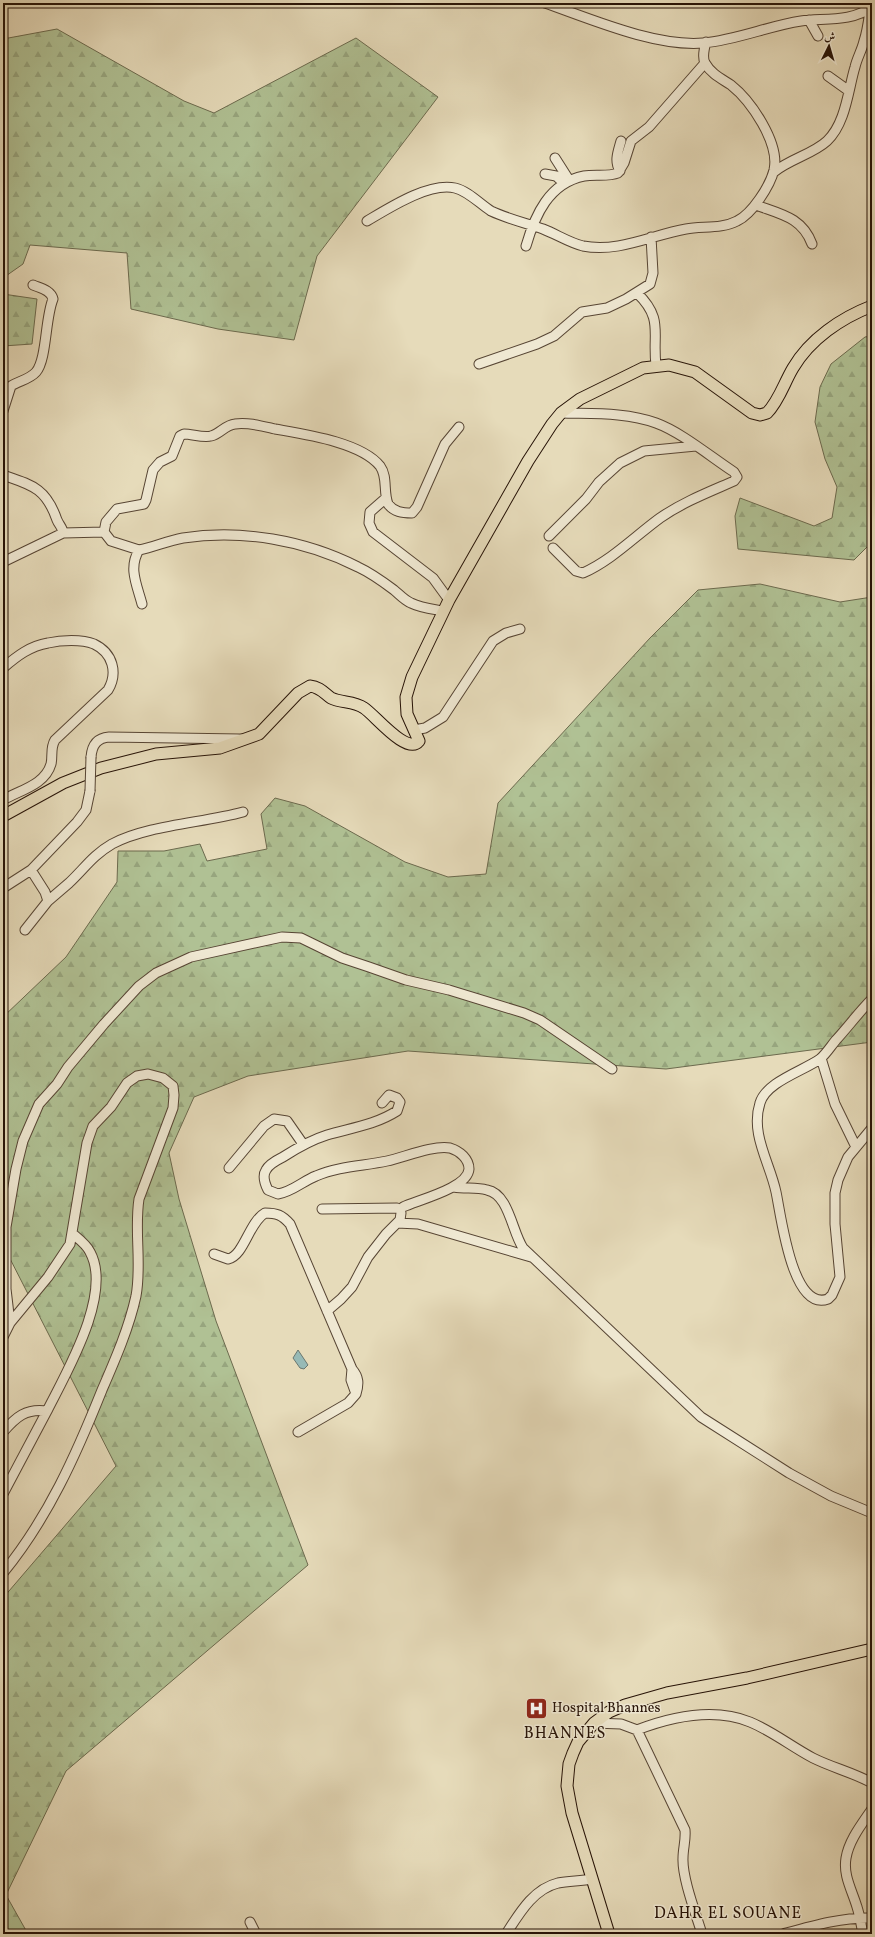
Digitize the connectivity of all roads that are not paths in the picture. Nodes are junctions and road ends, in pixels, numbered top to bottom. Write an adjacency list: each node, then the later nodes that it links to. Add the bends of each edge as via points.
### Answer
1 (545, 3): 6 (street, via 652,37 684,42)
2 (871, 5): 3 (street, via 857,15); 5 (street)
3 (809, 20): 4 (street); 6 (street)
4 (818, 36)
5 (868, 41): 9 (street, via 855,67)
6 (706, 42): 7 (street, via 703,55)
7 (705, 63): 12 (street, via 649,127 631,141); 13 (street, via 715,75 740,93 760,121 774,151)
8 (828, 76): 9 (street)
9 (849, 91): 13 (street, via 838,123 830,137 816,149 789,161)
10 (621, 141): 12 (street, via 617,158)
11 (555, 158): 15 (street)
12 (620, 170): 15 (street, via 614,174 592,174)
13 (774, 172): 16 (street)
14 (545, 174): 15 (street)
15 (566, 181): 18 (street, via 546,199)
16 (756, 205): 19 (street, via 737,222); 20 (street, via 797,222)
17 (367, 221): 18 (street, via 433,189 455,188 494,212)
18 (532, 226): 19 (street, via 582,246 596,248 628,244); 21 (street)
19 (651, 237): 23 (street, via 652,279 650,284)
20 (812, 244)
21 (526, 246)
22 (33, 285): 27 (street, via 47,291 53,299 39,368 35,373 11,386)
23 (637, 292): 25 (street, via 607,308 582,312 554,336 537,344); 26 (street, via 648,305 655,320)
24 (872, 306): 26 (main road, via 833,327 812,344 793,368 778,398 767,413 760,415 744,409 695,372 670,365)
25 (479, 364)
26 (656, 365): 28 (main road, via 643,368 580,399)
27 (3, 411)
28 (561, 413): 30 (street, via 643,419 666,427); 39 (main road, via 528,461)
29 (460, 427): 32 (street, via 445,444 412,513 398,512 390,506)
30 (696, 446): 35 (street, via 644,451 620,463); 36 (street, via 734,472 737,480 669,513 608,560 583,573 576,571)
31 (3, 475): 34 (street, via 33,486 44,494)
32 (386, 498): 33 (street, via 384,475 380,466 363,452 316,436 249,424 235,424 211,436 180,436 172,456 160,462 153,470 144,504 117,509 106,522); 39 (street, via 370,512 369,523 373,532 433,578)
33 (104, 532): 34 (street); 37 (street, via 111,541)
34 (63, 533): 38 (street)
35 (549, 536)
36 (553, 548)
37 (138, 550): 40 (street, via 133,559 133,567); 41 (street, via 164,542 201,537 260,537 300,544 377,577 409,602)
38 (3, 562)
39 (449, 600): 41 (main road)
40 (142, 604)
41 (443, 611): 44 (main road, via 412,677 406,697 407,714)
42 (520, 629): 44 (street, via 506,633 493,642 443,717 425,728)
43 (3, 668): 46 (street, via 28,649 48,643 87,642 99,647 114,667 114,675 108,690 58,737 52,746 50,768 43,780)
44 (414, 730): 45 (main road, via 419,740 417,743 401,740 364,708 355,703 337,700 310,686 298,693 274,716 264,731)
45 (246, 739): 48 (main road, via 220,748 156,754 101,768 54,787); 49 (street, bridge, via 102,738 95,743 91,757 88,805 82,817)
46 (3, 800)
47 (243, 812): 51 (street, via 220,819 134,835 112,844 90,859 69,883)
48 (3, 816)
49 (31, 870): 50 (street); 51 (street)
50 (3, 888)
51 (48, 901): 52 (street)
52 (25, 930)
53 (872, 999): 54 (street)
54 (821, 1058): 59 (street, via 835,1104); 59 (street, via 767,1092 760,1103 758,1121 760,1145 776,1190 793,1269 812,1298 817,1301 828,1299 832,1295 840,1277 835,1193 841,1170)
55 (612, 1069): 69 (street, via 534,1017 449,990 406,980 342,958 302,938 282,937 191,957 156,973 139,986 99,1029 39,1104 23,1141 6,1227 6,1290)
56 (382, 1103): 58 (street, via 389,1095 400,1102 397,1112 385,1118)
57 (872, 1128): 59 (street)
58 (303, 1144): 60 (street, via 287,1121 274,1119 264,1126); 61 (street, via 266,1170 264,1181 270,1192 283,1193 326,1172 441,1148 455,1150 468,1162 469,1170 466,1177)
59 (856, 1147)
60 (229, 1168)
61 (454, 1187): 63 (street); 67 (street, via 496,1193 506,1208 518,1241)
62 (322, 1209): 63 (street)
63 (400, 1209): 64 (street, via 400,1220)
64 (397, 1223): 67 (street, via 418,1224); 68 (street, via 368,1257 352,1287)
65 (73, 1234): 69 (street, via 57,1266); 71 (street, via 90,1250 95,1264 94,1306 69,1368); 76 (street, via 87,1143 93,1126 111,1107 127,1083 137,1076 148,1074 163,1078 173,1086 173,1108 139,1199 138,1281 132,1309 115,1359 60,1488 35,1531)
66 (214, 1254): 68 (street, via 232,1258 260,1216 280,1214 290,1224)
67 (532, 1258): 75 (street, via 548,1270 701,1418 789,1473 831,1496)
68 (327, 1311): 73 (street, via 352,1369 351,1380 356,1394 348,1403)
69 (10, 1323): 70 (street)
70 (3, 1337)
71 (47, 1411): 72 (street, via 30,1410); 74 (street)
72 (3, 1432)
73 (298, 1432)
74 (3, 1494)
75 (872, 1513)
76 (3, 1573)
77 (872, 1649): 78 (main road, via 747,1678 667,1693 625,1705)
78 (594, 1723): 79 (street, via 621,1724); 82 (main road, via 578,1742 573,1753 567,1786 572,1813)
79 (637, 1730): 80 (street, via 681,1716 737,1719 760,1727 819,1761); 89 (street, via 685,1830 684,1870)
80 (872, 1783)
81 (872, 1809): 83 (street, via 858,1830 846,1858 847,1876)
82 (592, 1879): 87 (street, via 546,1887 523,1908); 88 (main road)
83 (859, 1918): 84 (street); 90 (street); 91 (street)
84 (872, 1918)
85 (250, 1922): 86 (street)
86 (256, 1934)
87 (506, 1934)
88 (609, 1934)
89 (702, 1934)
90 (783, 1934)
91 (863, 1934)

